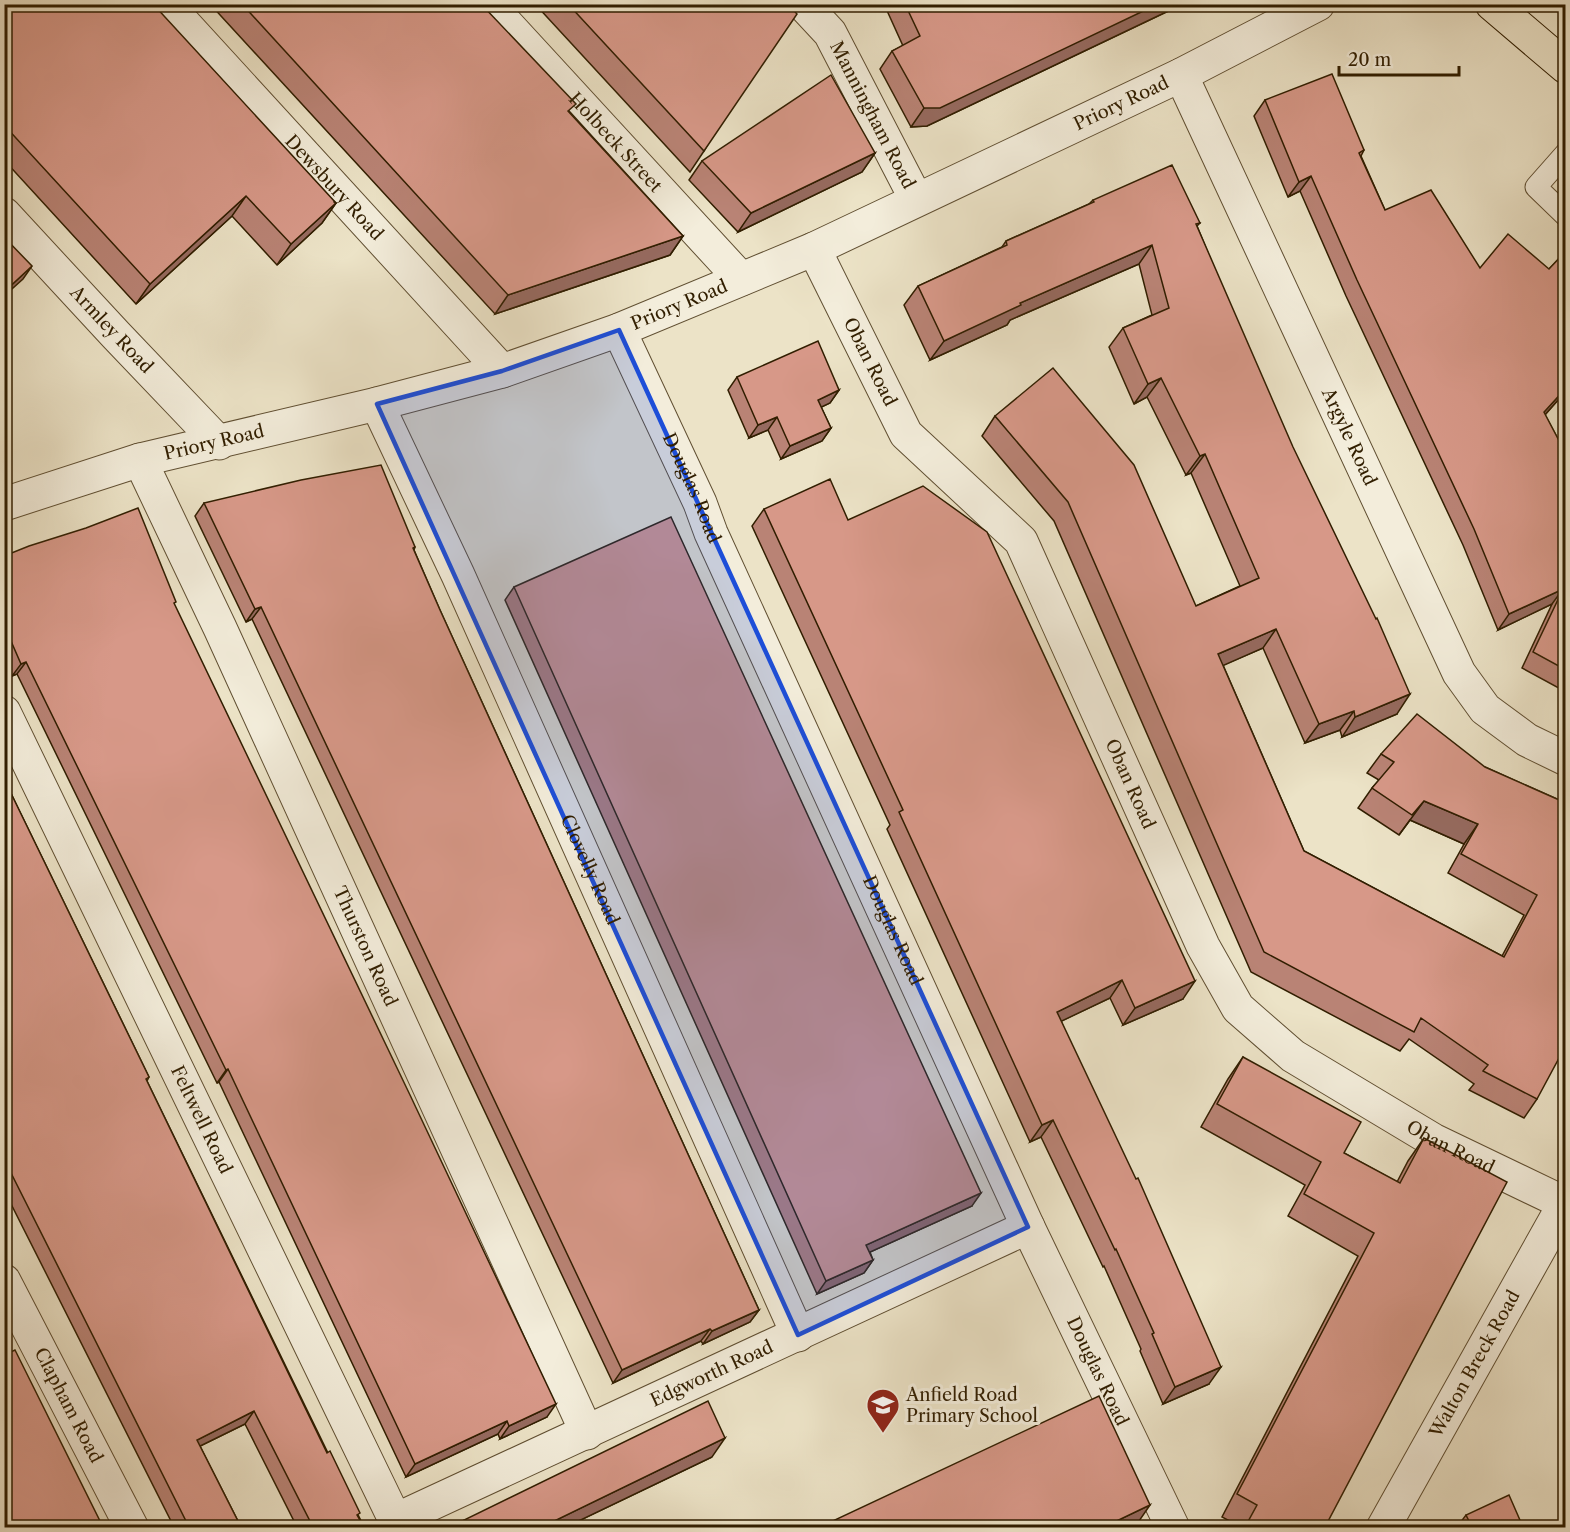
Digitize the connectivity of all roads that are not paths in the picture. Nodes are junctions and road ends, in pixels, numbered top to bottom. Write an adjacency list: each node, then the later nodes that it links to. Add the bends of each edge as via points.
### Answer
1 (166, 4): 15 (street, Dewsbury Road)
2 (488, 4): 13 (street, Holbeck Street)
3 (802, 4): 9 (street, Manningham Road, via 830,33)
4 (1318, 4): 7 (street, Priory Road)
5 (1492, 4): 6 (main road)
6 (1566, 67)
7 (1181, 75): 9 (street, Priory Road); 21 (street, Argyle Road, via 1459,673 1485,709 1527,740)
8 (1566, 153): 11 (lane, via 1536,187)
9 (916, 199): 12 (street, Priory Road)
10 (4, 214): 17 (street, Armley Road)
11 (1566, 216)
12 (814, 249): 13 (street, Priory Road); 22 (street, Oban Road, via 906,434 1021,541 1203,946 1238,1008 1293,1056 1433,1140)
13 (741, 279): 14 (street, Priory Road)
14 (619, 330): 15 (street, Priory Road); 23 (street, Douglas Road)
15 (502, 370): 16 (street, Priory Road)
16 (377, 404): 17 (street, Priory Road); 26 (street, Clovelly Road, via 458,575)
17 (219, 443): 18 (street, Priory Road)
18 (140, 460): 19 (street, Priory Road); 27 (street, Thurston Road)
19 (4, 504)
20 (4, 712): 28 (street, Feltwell Road)
21 (1566, 759)
22 (1565, 1202): 31 (street, Walton Breck Road)
23 (1028, 1227): 26 (street, Edgworth Road); 30 (street, Douglas Road)
24 (4, 1281): 25 (street, Clapham Road)
25 (13, 1320): 29 (street, Clapham Road)
26 (798, 1335): 27 (street, Edgworth Road)
27 (587, 1432): 28 (street, Edgworth Road)
28 (397, 1524)
29 (132, 1527)
30 (1173, 1527)
31 (1383, 1527)

